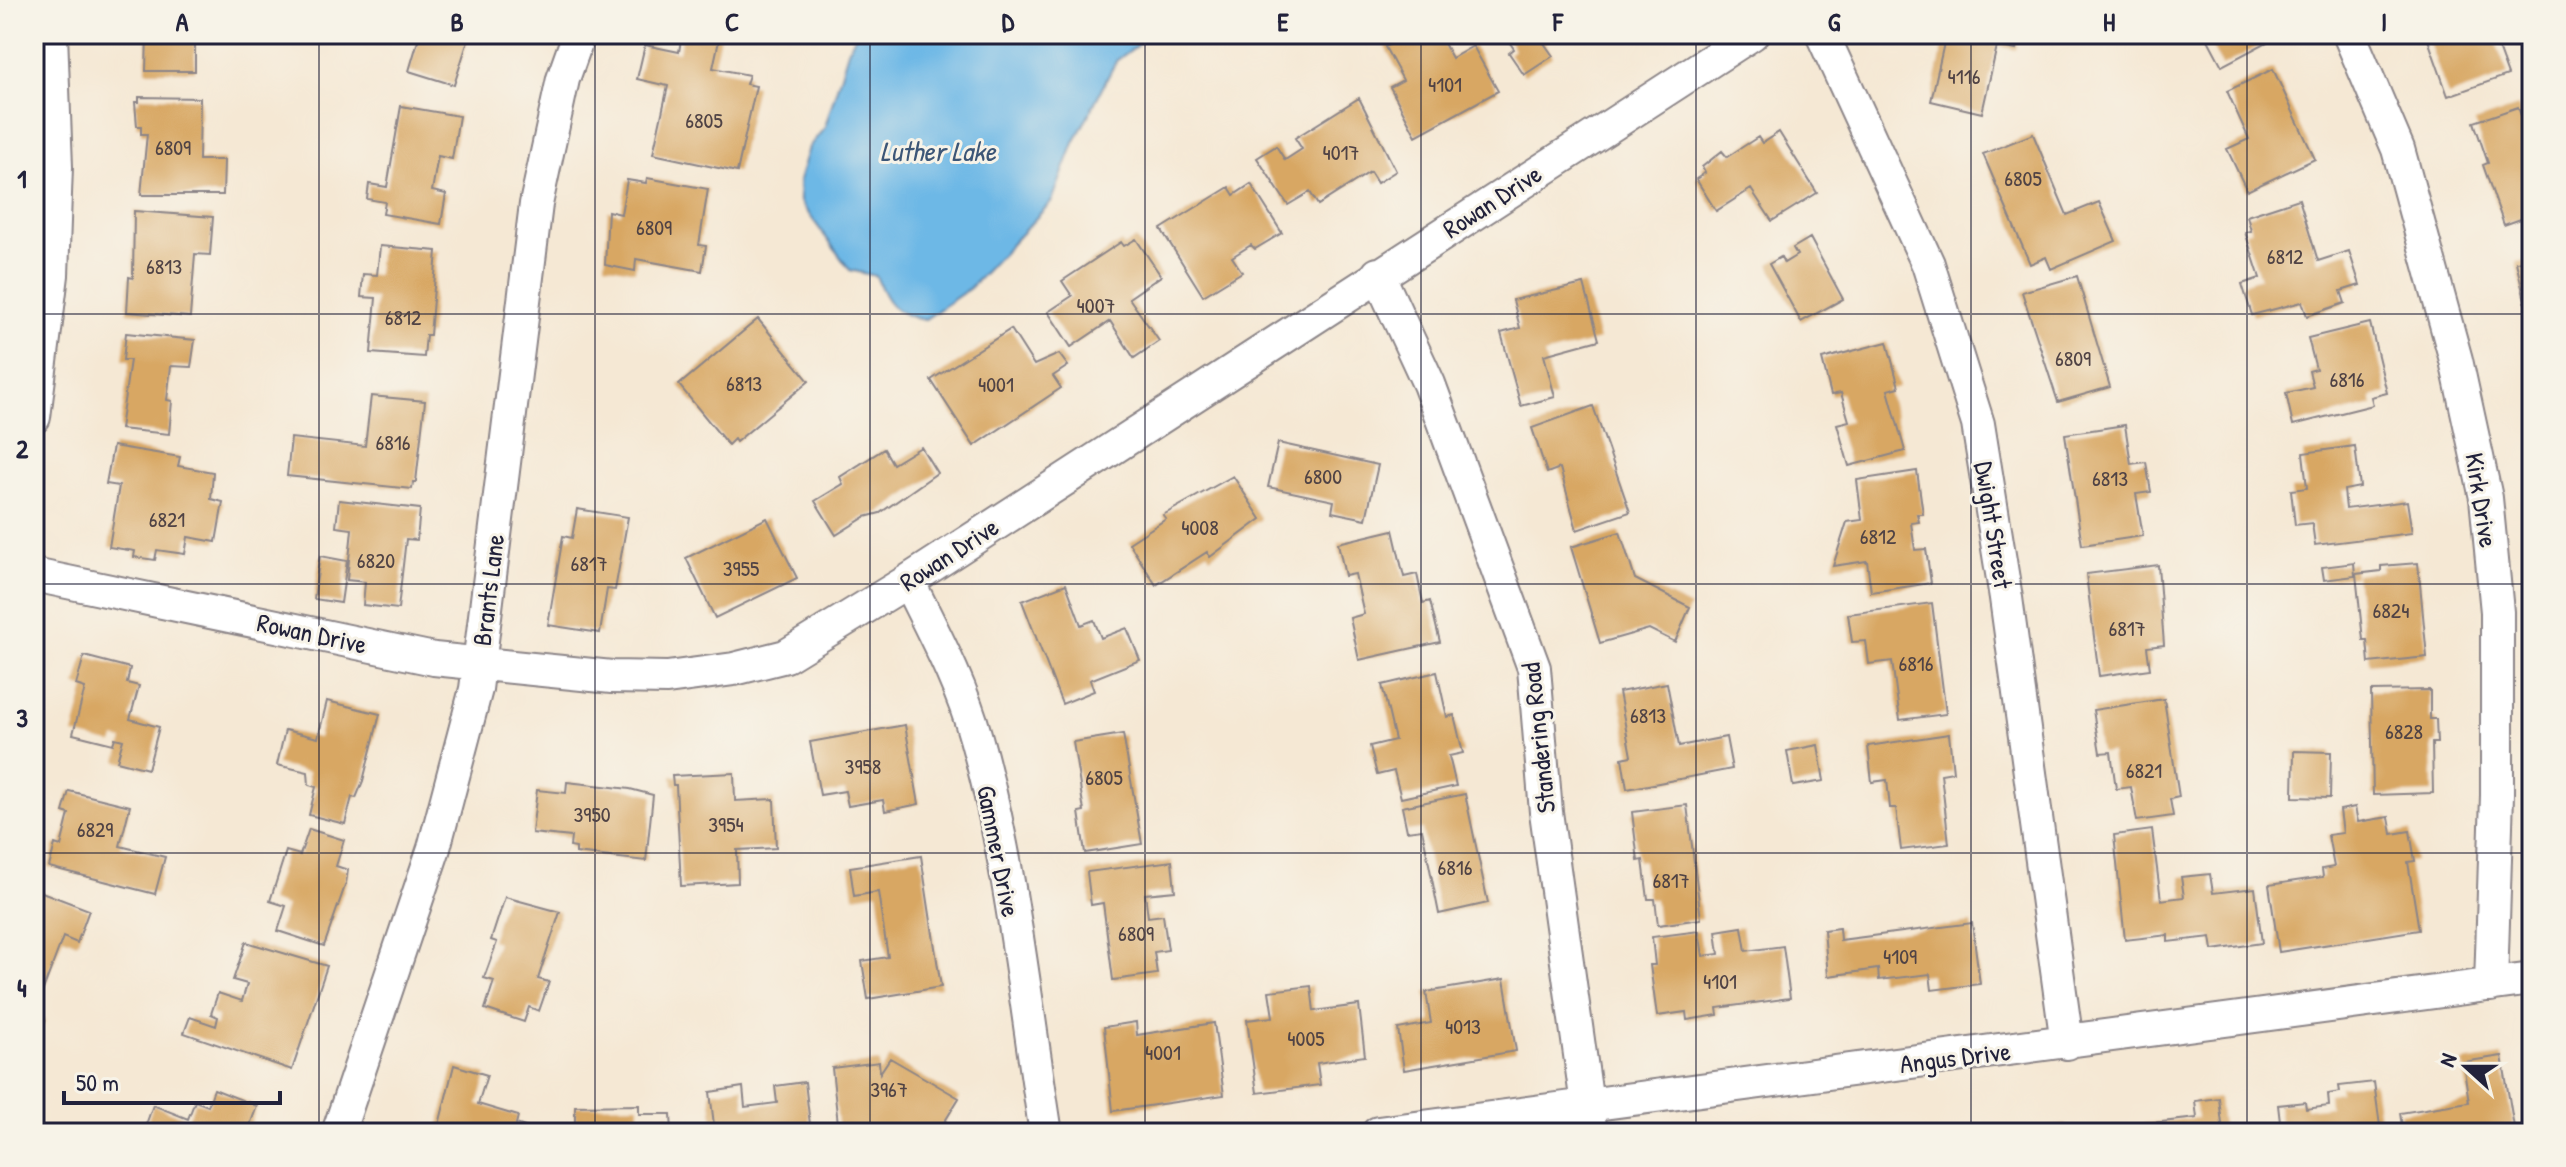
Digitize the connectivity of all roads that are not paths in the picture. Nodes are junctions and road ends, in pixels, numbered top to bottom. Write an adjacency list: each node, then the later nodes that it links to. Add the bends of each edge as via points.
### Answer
1 (51, 34): 7 (street, via 56,167 52,275)
2 (579, 34): 10 (street, Brants Lane, via 563,79 536,204)
3 (1752, 34): 6 (street, Rowan Drive)
4 (1822, 34): 13 (street, Dwight Street, via 1928,264 1978,424)
5 (2349, 34): 12 (street, Kirk Drive, via 2398,149 2456,360 2486,498 2497,612)
6 (1378, 274): 9 (street, Rowan Drive); 14 (street, Standering Road, via 1429,384 1534,668 1546,812)
7 (34, 417)
8 (34, 575): 10 (street, Rowan Drive, via 434,659)
9 (908, 581): 10 (street, Rowan Drive, via 786,656 734,669 667,678 612,677); 16 (street, Gammer Drive, via 949,665 975,736 999,840)
10 (480, 663): 15 (street, Brants Lane, via 434,848)
11 (2532, 979): 12 (street, Angus Drive)
12 (2491, 985): 13 (street, Angus Drive)
13 (2067, 1043): 14 (street, Angus Drive)
14 (1589, 1118): 17 (street, Angus Drive)
15 (338, 1133)
16 (1046, 1133)
17 (1378, 1133)

